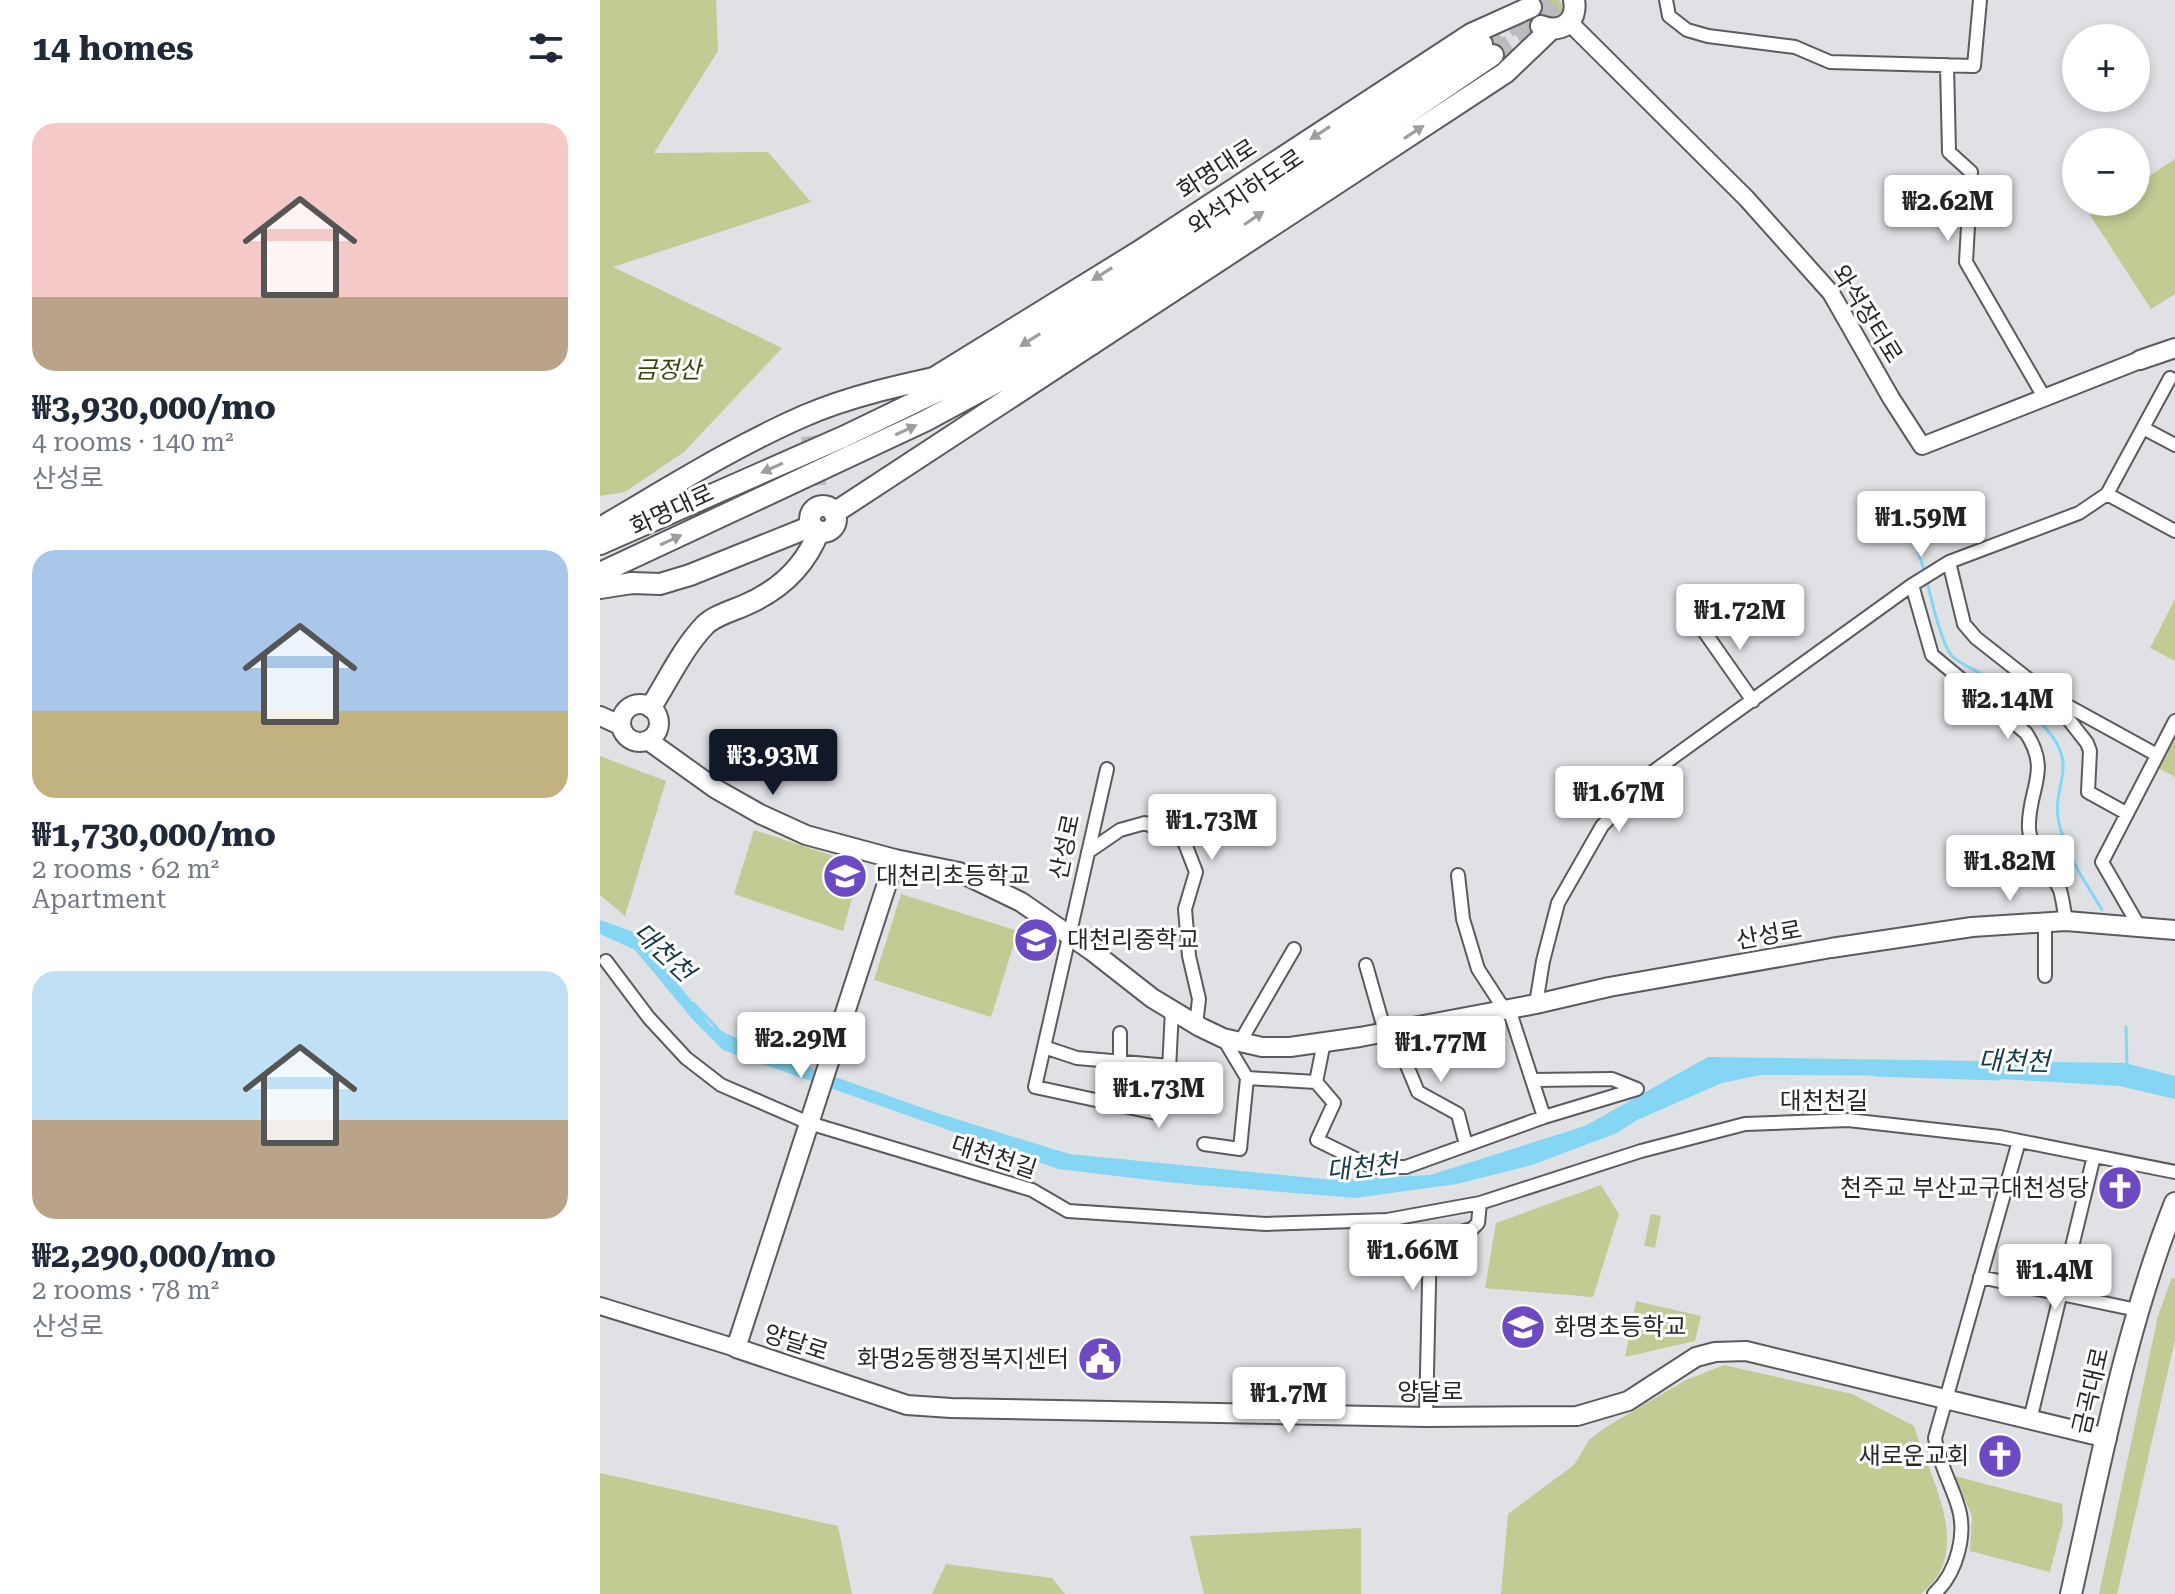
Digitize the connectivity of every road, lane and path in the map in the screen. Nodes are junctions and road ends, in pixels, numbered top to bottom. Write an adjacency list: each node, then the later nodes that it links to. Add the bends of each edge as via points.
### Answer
1 (1666, 0): 5 (street, via 1669,16 1687,30 1708,36 1795,47 1830,62)
2 (1980, 0): 5 (street, via 1974,66)
3 (1532, 4): 4 (main road, via 1540,26); 13 (main road, 화명대로, one-way to 13, via 1471,34)
4 (1572, 13): 7 (main road, one-way to 4, via 1505,73); 14 (street, 와석장터로, via 1831,293 1922,446)
5 (1947, 65): 14 (street, via 1949,152 1971,172 1966,262)
6 (1191, 239): 10 (main road, 화명대로, one-way to 10); 11 (main road, 와석지하도로, one-way to 6, via 1191,261 1488,49)
7 (1092, 344): 11 (main road); 21 (main road, via 824,503 835,521 831,528)
8 (2175, 348): 9 (main road, 와석장터로)
9 (2140, 360): 14 (street, 와석장터로)
10 (988, 367): 13 (main road); 24 (main road, 화명대로, one-way to 24)
11 (1025, 367): 27 (main road, 화명대로, one-way to 11, via 925,421)
12 (2170, 378): 16 (street)
13 (933, 379): 15 (main road)
14 (2044, 397)
15 (804, 416): 17 (main road); 20 (main road)
16 (2143, 428): 18 (street); 19 (street)
17 (811, 436)
18 (2175, 445)
19 (2107, 494): 22 (street); 26 (street, via 2079,513)
20 (600, 528)
21 (816, 528): 23 (main road); 25 (main road)
22 (2175, 531)
23 (777, 541): 25 (main road, via 793,541); 29 (main road, via 660,584)
24 (600, 544)
25 (806, 558): 33 (main road, via 764,597 707,623)
26 (1949, 562): 28 (street); 31 (street, via 1964,624)
27 (600, 573)
28 (1912, 585): 32 (street); 44 (street, via 1932,655 2035,745 2039,774 2029,830 2061,893)
29 (600, 588)
30 (1699, 624): 32 (street)
31 (2051, 697): 38 (street); 40 (street, via 2087,743 2088,792)
32 (1753, 701): 53 (street, via 1654,771 1602,826 1558,903)
33 (651, 707): 36 (main road, via 632,705); 37 (main road, via 659,725)
34 (600, 716): 36 (main road)
35 (2175, 721): 38 (street)
36 (620, 725): 37 (main road, via 630,740)
37 (649, 741): 42 (main road, 산성로, via 760,814 806,835)
38 (2157, 755): 40 (street)
39 (1107, 769): 41 (street, 산성로)
40 (2126, 813): 46 (street, via 2102,862)
41 (1088, 852): 48 (street, 산성로); 56 (street, via 1120,830 1145,823 1184,841 1196,872 1185,909 1199,999)
42 (895, 859): 48 (main road, 산성로, via 959,872 1021,902); 67 (main road)
43 (1458, 875): 54 (street, via 1463,919 1478,969)
44 (2066, 921): 45 (main road, 산성로); 46 (main road, 산성로)
45 (2045, 924): 52 (street); 53 (main road, 산성로, via 1972,927 1831,948)
46 (2140, 928): 47 (main road, 산성로)
47 (2175, 930)
48 (1070, 936): 55 (main road, 산성로); 61 (street, 산성로)
49 (1294, 949): 59 (street)
50 (606, 961): 67 (street, 대천천길, via 686,1058 721,1085)
51 (1366, 965): 57 (street)
52 (2045, 976)
53 (1536, 1004): 54 (main road, 산성로)
54 (1506, 1009): 57 (main road, 산성로); 65 (street)
55 (1172, 1010): 56 (main road, 산성로); 63 (street)
56 (1196, 1025): 59 (main road, 산성로)
57 (1385, 1032): 60 (main road, 산성로); 71 (street, via 1418,1092 1458,1114)
58 (1120, 1033): 62 (street)
59 (1231, 1040): 60 (main road, 산성로, via 1262,1047); 64 (street)
60 (1324, 1042): 66 (street)
61 (1044, 1047): 62 (street, via 1077,1058); 63 (street, 산성로, via 1035,1087 1156,1113 1168,1089)
62 (1120, 1062): 63 (street)
63 (1170, 1066)
64 (1247, 1078): 66 (street); 70 (street, via 1240,1149)
65 (1532, 1080): 68 (street); 68 (street, via 1612,1079 1637,1089)
66 (1316, 1082): 71 (street, via 1334,1103 1317,1140 1372,1167 1406,1167)
67 (811, 1117): 76 (street, 대천천길, via 1032,1190 1068,1211 1266,1224); 82 (main road, 양달로)
68 (1544, 1117): 71 (street)
69 (2019, 1141): 72 (street, 대천천길); 74 (street, 대천천길, via 1848,1120 1745,1124); 78 (street)
70 (1204, 1144)
71 (1466, 1145)
72 (2094, 1156): 73 (street, 대천천길); 79 (street)
73 (2175, 1172)
74 (1480, 1203): 76 (street, 대천천길); 77 (street, via 1472,1229)
75 (2175, 1203): 81 (main road, 금곡대로)
76 (1429, 1214): 77 (street)
77 (1430, 1240): 84 (street)
78 (1980, 1277): 79 (street); 83 (street)
79 (2060, 1295): 81 (street); 85 (street)
80 (600, 1306): 82 (street, 양달로)
81 (2137, 1310): 86 (main road, 금곡대로)
82 (736, 1348): 84 (main road, 양달로, via 907,1405)
83 (1946, 1400): 84 (main road, 양달로, via 1746,1351 1715,1352 1696,1357 1628,1401 1577,1416); 85 (main road, 양달로); 87 (street, via 1935,1438 1959,1506 1960,1544 1947,1582)
84 (1426, 1417)
85 (2030, 1420): 86 (main road, 양달로)
86 (2107, 1438): 88 (main road, 금곡대로)
87 (1934, 1594)
88 (2071, 1594)

